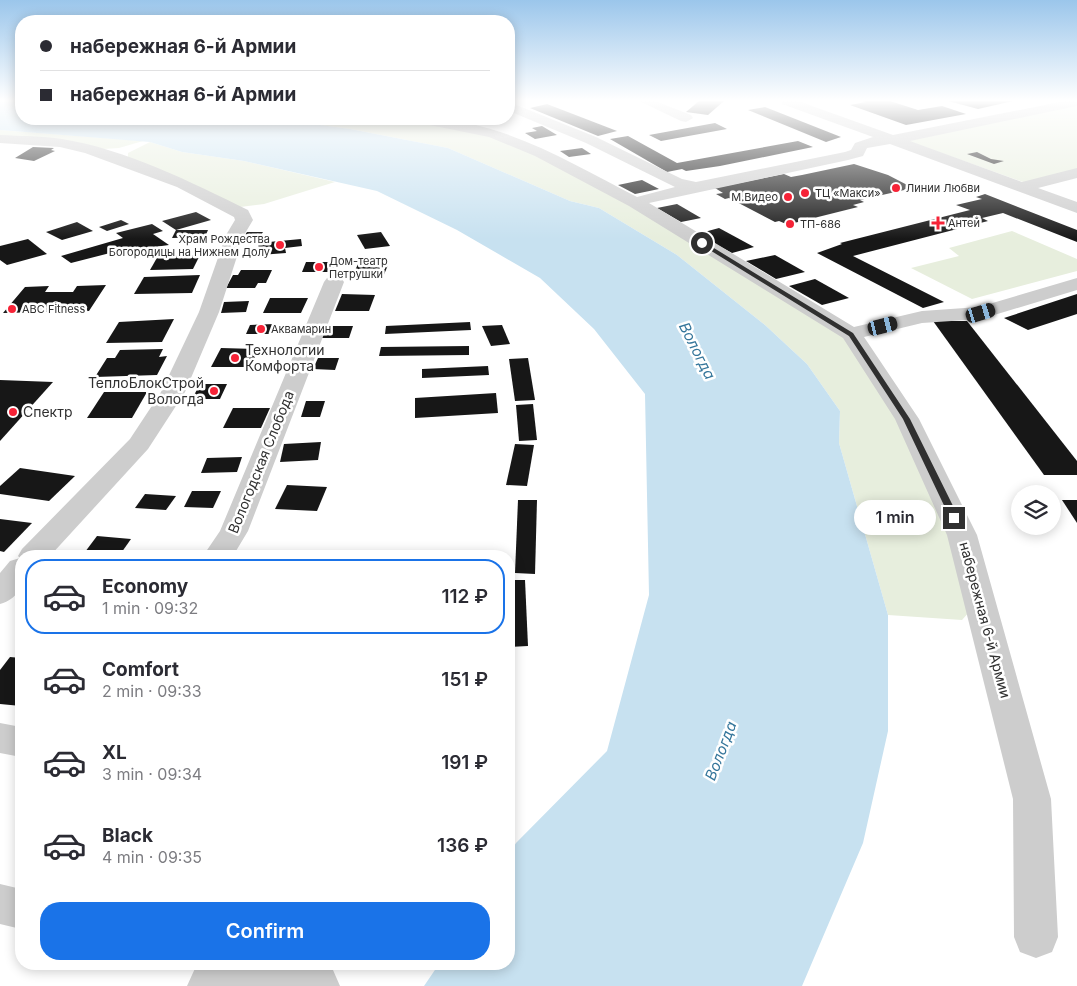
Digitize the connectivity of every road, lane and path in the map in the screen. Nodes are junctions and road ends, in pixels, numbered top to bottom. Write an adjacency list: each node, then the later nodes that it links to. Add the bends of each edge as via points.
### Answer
1 (77, 147): 14 (street, via 102,153 183,184 242,214 244,220 235,235 209,312 173,392 139,444)
2 (525, 147): 9 (street, набережная 6-й Армии)
3 (604, 147): 7 (street, via 677,183)
4 (860, 147): 7 (street, via 858,153 848,156)
5 (911, 147): 8 (street)
6 (1077, 173): 8 (street)
7 (696, 187): 9 (street)
8 (1023, 187): 10 (street)
9 (636, 202): 13 (street, набережная 6-й Армии)
10 (1077, 208)
11 (334, 282): 15 (street, Вологодская Слобода, via 234,531)
12 (1077, 284): 13 (street, via 981,313 922,317)
13 (851, 334): 24 (street, набережная 6-й Армии, via 907,419 962,535 1032,799)
14 (39, 550)
15 (222, 550)
16 (0, 564): 17 (street)
17 (15, 567)
18 (15, 575): 19 (street)
19 (0, 593)
20 (0, 738): 21 (street)
21 (15, 741)
22 (0, 904): 23 (street)
23 (15, 908)
24 (1036, 937)
25 (219, 970): 27 (street)
26 (254, 970): 28 (street)
27 (210, 986)
28 (317, 986)

